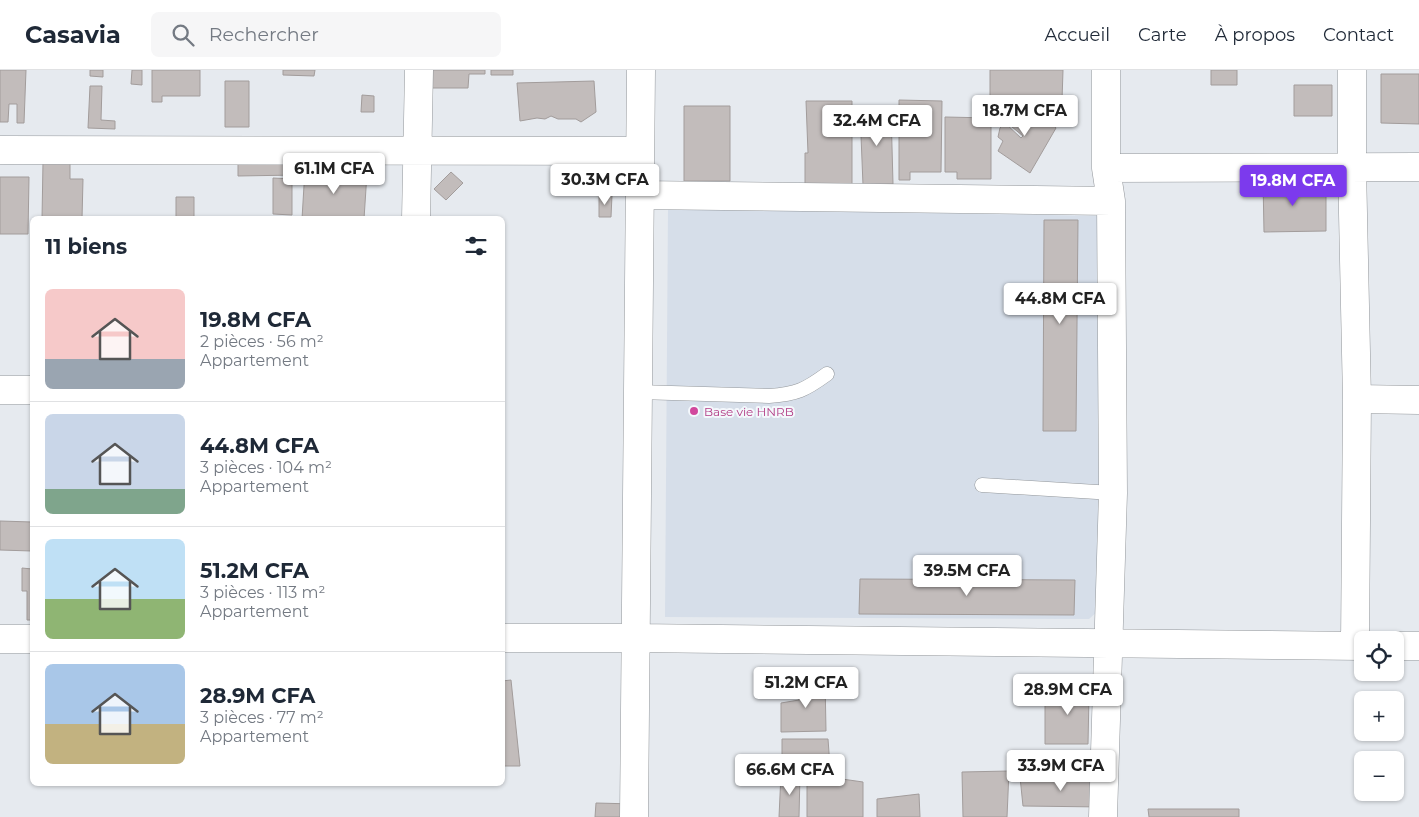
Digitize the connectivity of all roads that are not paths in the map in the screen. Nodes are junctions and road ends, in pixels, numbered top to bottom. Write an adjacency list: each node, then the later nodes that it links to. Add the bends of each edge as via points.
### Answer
1 (419, 70): 6 (street)
2 (641, 70): 7 (street)
3 (1106, 70): 10 (street)
4 (1352, 70): 9 (street)
5 (0, 150): 6 (street)
6 (417, 152): 7 (street); 13 (street)
7 (640, 152): 11 (street)
8 (1419, 166): 9 (street)
9 (1352, 167): 10 (street); 18 (street)
10 (1106, 168): 12 (street)
11 (640, 195): 12 (street); 17 (street)
12 (1111, 202): 21 (street)
13 (416, 216)
14 (827, 374): 17 (lane, via 806,389 790,395)
15 (0, 390): 16 (street)
16 (30, 390)
17 (638, 392): 24 (street)
18 (1357, 399): 19 (street); 22 (street)
19 (1419, 400)
20 (982, 485): 21 (lane)
21 (1113, 493): 27 (street)
22 (1359, 631)
23 (505, 638): 24 (street)
24 (635, 638): 27 (street); 31 (street)
25 (0, 639): 26 (street)
26 (30, 639)
27 (1108, 643): 28 (street); 32 (street)
28 (1354, 646)
29 (1404, 646): 30 (street)
30 (1419, 646)
31 (634, 817)
32 (1103, 817)

